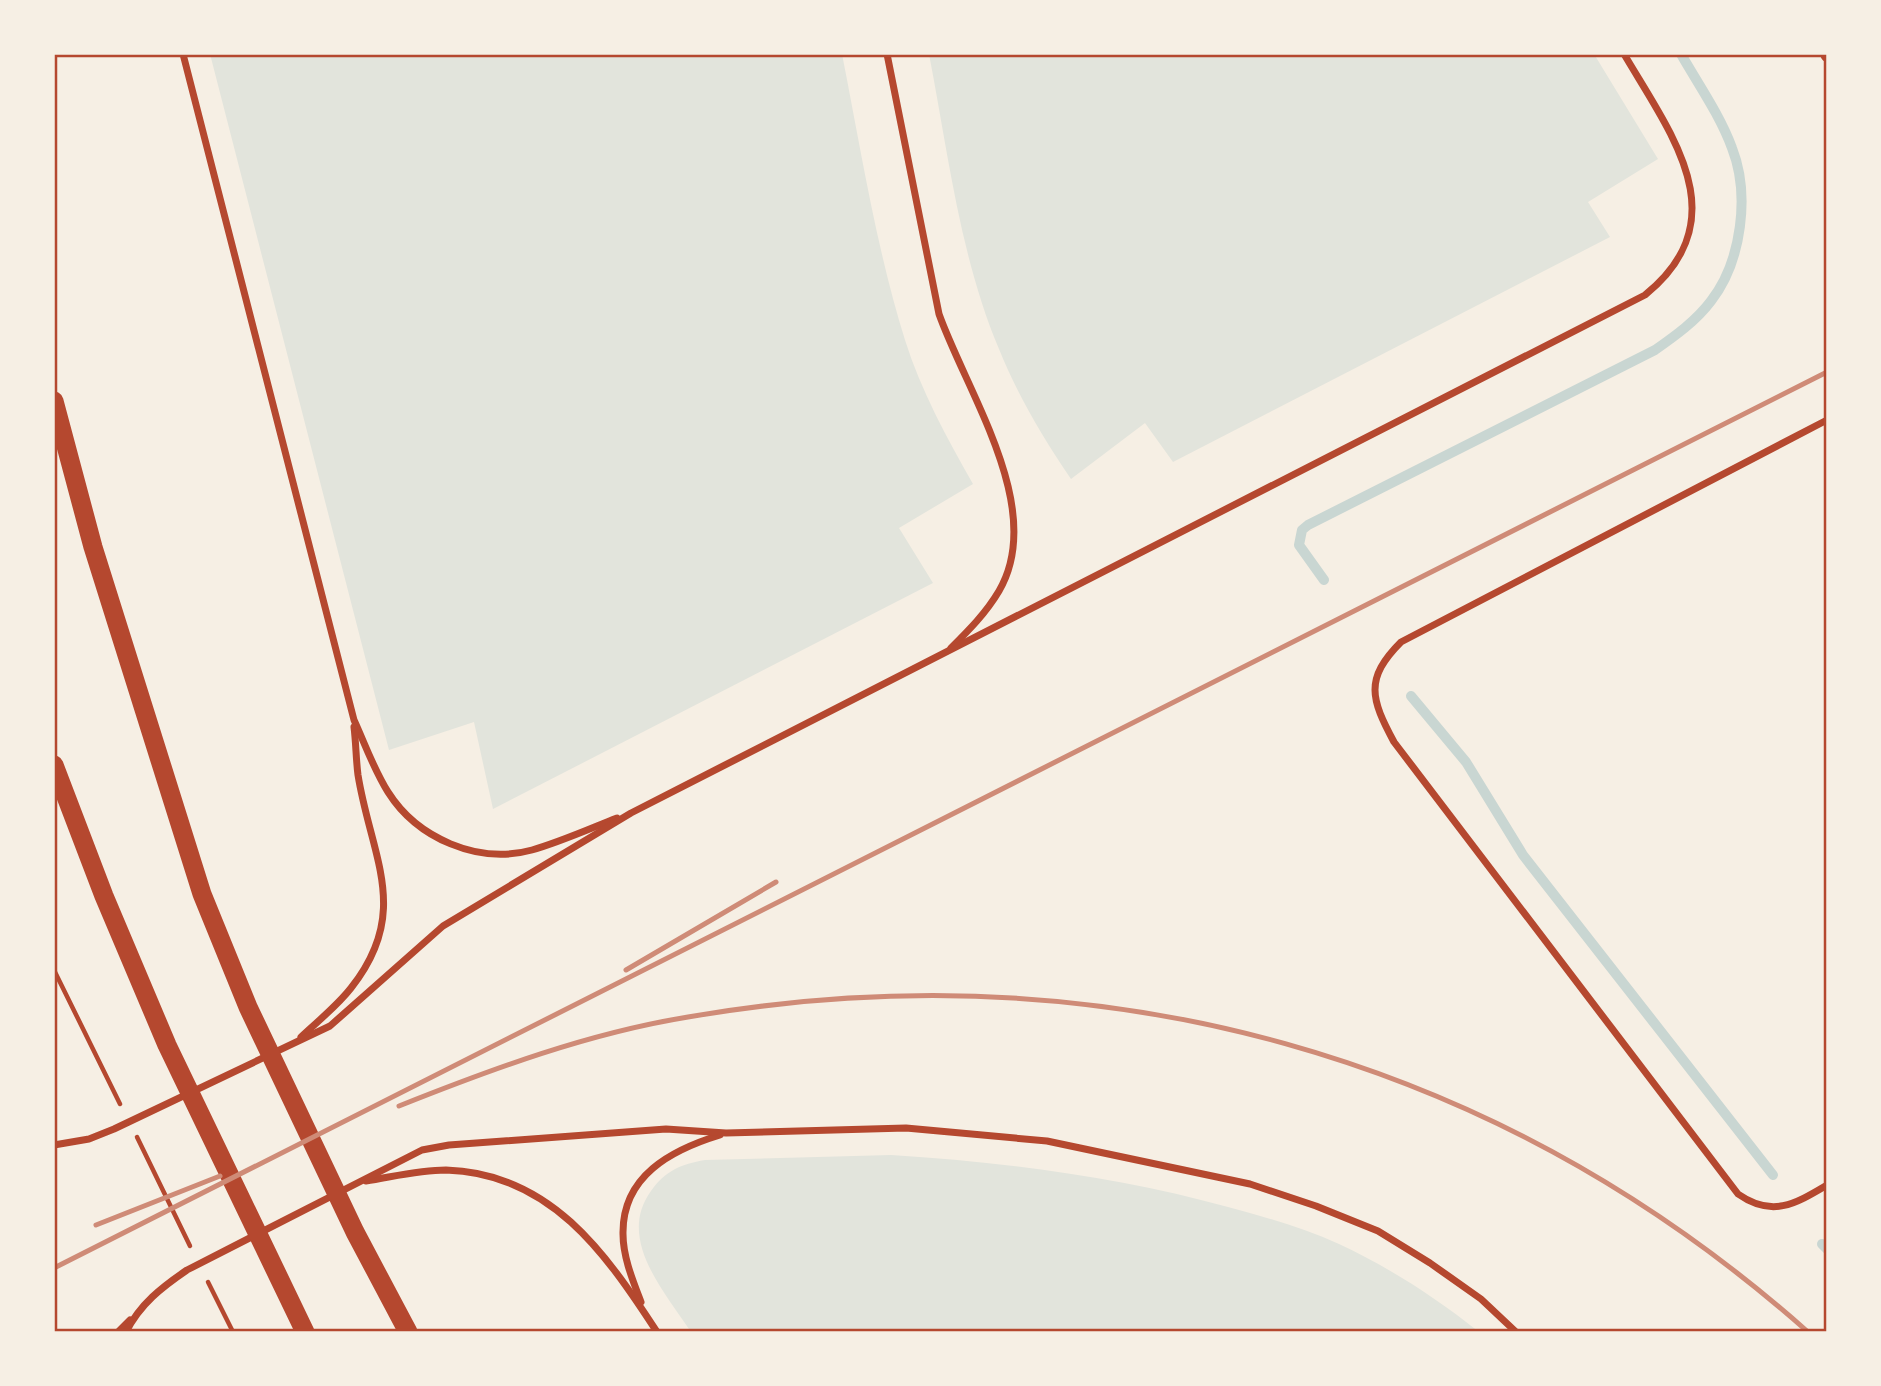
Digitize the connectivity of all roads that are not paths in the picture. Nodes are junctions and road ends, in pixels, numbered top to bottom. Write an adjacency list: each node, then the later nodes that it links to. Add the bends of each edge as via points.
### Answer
1 (183, 54): 7 (street)
2 (887, 54): 6 (street, via 939,314 1004,468 1014,516 1001,589 983,617)
3 (1624, 54): 6 (street, via 1676,141 1692,188 1688,239 1664,280 1625,308)
4 (54, 401): 20 (highway, via 93,547 202,894 248,1007)
5 (1827, 420): 14 (street, via 1401,642 1385,658 1373,693 1394,742 1738,1194 1769,1208 1802,1200)
6 (946, 653): 9 (street)
7 (354, 720): 9 (street, via 378,774 401,810 419,827 462,849 485,853 530,850); 10 (street, via 358,776 384,876 383,921 352,988)
8 (54, 765): 19 (highway, via 167,1045)
9 (631, 813): 10 (street, via 443,926 351,1011)
10 (294, 1043): 12 (street, via 114,1129)
11 (726, 1133): 13 (street, via 666,1129 449,1145 409,1156); 15 (street, via 689,1144 664,1158 631,1194 622,1235); 22 (street, via 905,1128 1047,1141 1250,1184 1378,1231 1481,1299)
12 (54, 1145)
13 (362, 1182): 15 (street, via 444,1170 477,1173 533,1192 577,1226); 16 (street, via 187,1270 156,1292)
14 (1827, 1185)
15 (643, 1310): 21 (street)
16 (133, 1318): 17 (street); 18 (street)
17 (118, 1332)
18 (126, 1332)
19 (304, 1332)
20 (408, 1332)
21 (657, 1332)
22 (1516, 1332)

